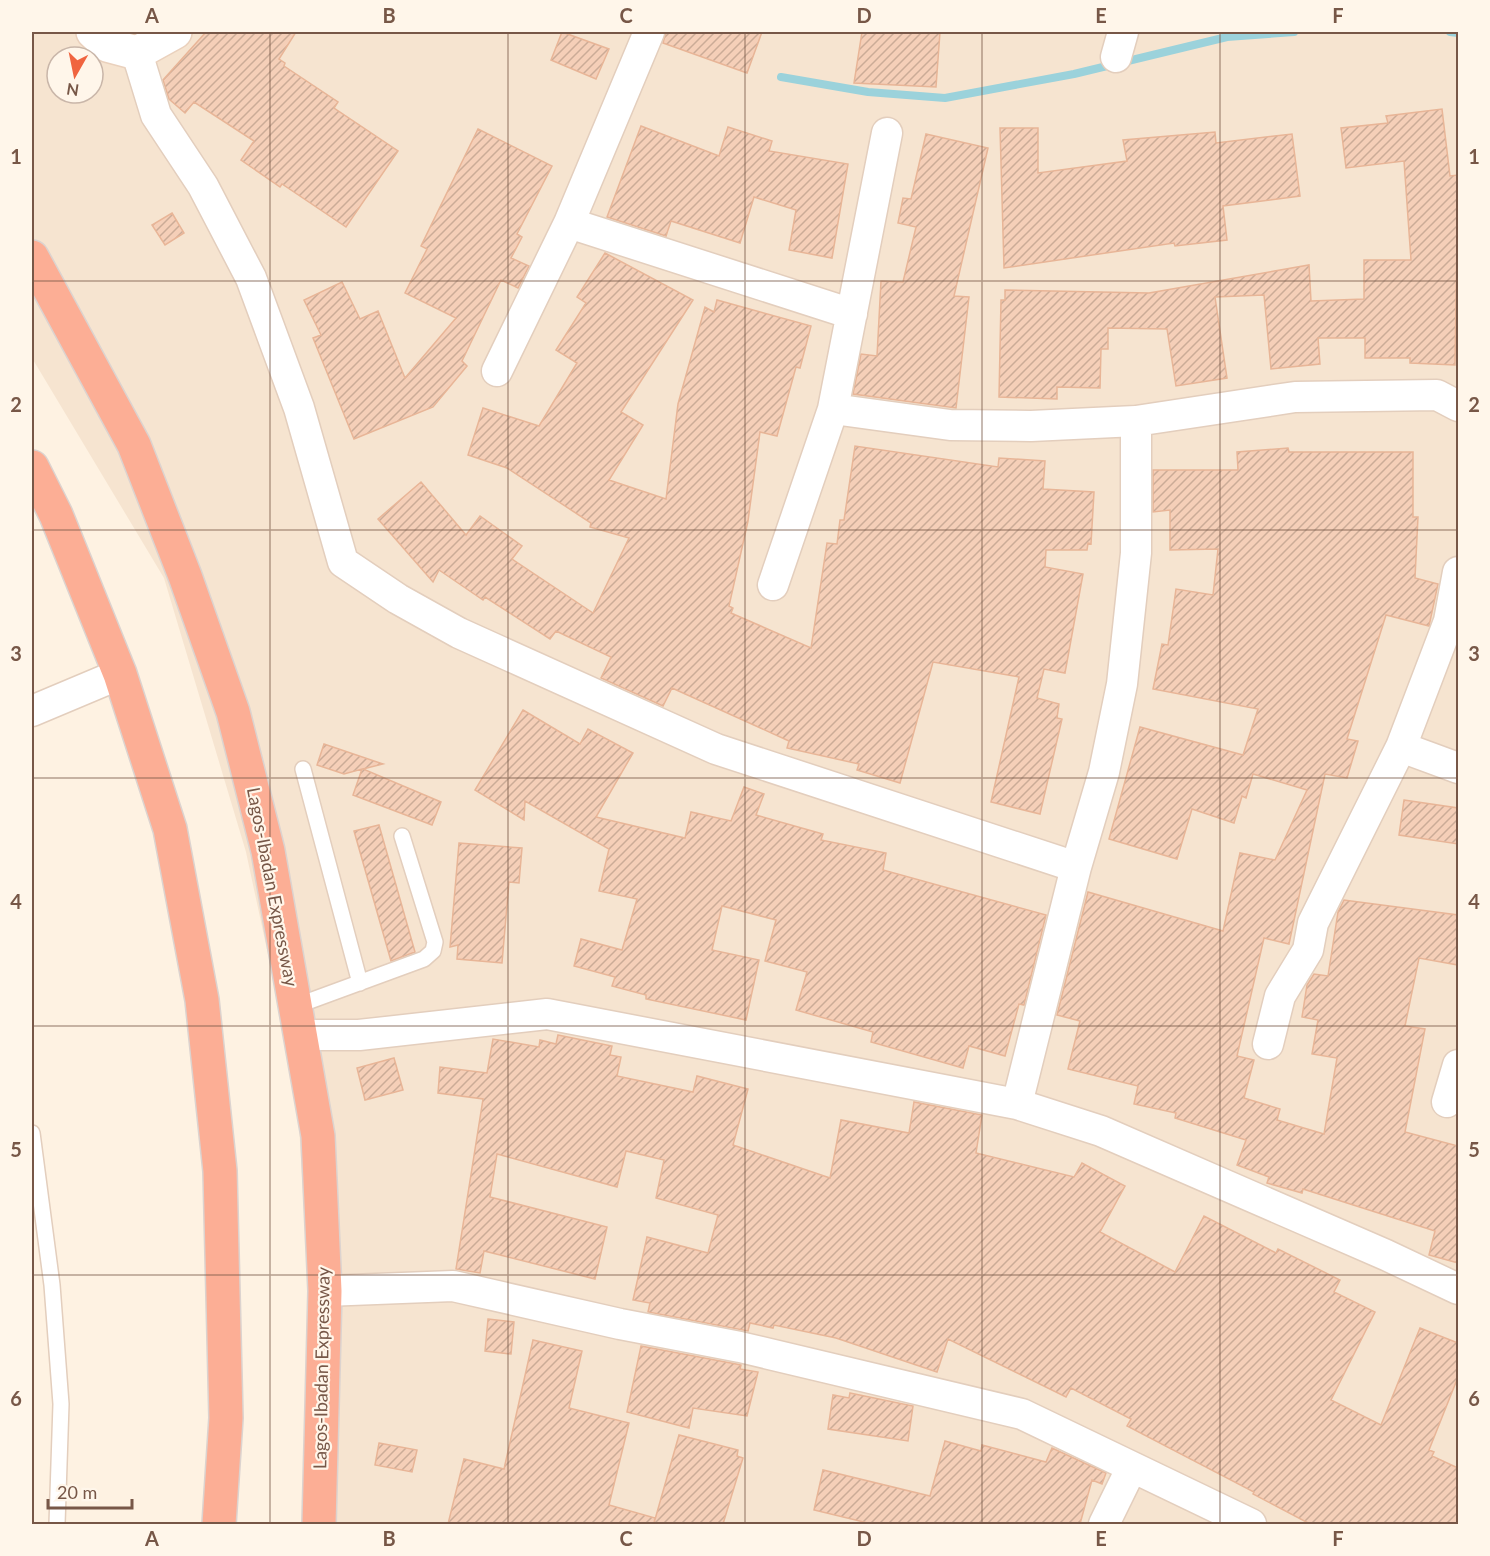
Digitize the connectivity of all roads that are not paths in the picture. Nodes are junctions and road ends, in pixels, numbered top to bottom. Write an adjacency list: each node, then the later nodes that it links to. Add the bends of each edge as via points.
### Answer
1 (93, 32): 4 (main road, via 107,45)
2 (175, 32): 4 (main road)
3 (650, 32): 6 (street)
4 (136, 53): 22 (street, via 156,115 203,186 251,278 298,408 344,562 398,599 459,633 716,750)
5 (887, 133): 8 (street)
6 (569, 223): 8 (street); 9 (street)
7 (32, 257): 24 (highway, Lagos-Ibadan Expressway, via 134,445 185,576 239,735 268,850)
8 (852, 314): 11 (street)
9 (497, 371)
10 (1458, 406): 12 (street, via 1437,395 1295,397)
11 (833, 409): 12 (street, via 950,424 1031,426); 15 (street)
12 (1136, 421): 22 (street, via 1136,553 1122,684 1104,772)
13 (32, 467): 16 (highway, via 56,515)
14 (1458, 572): 18 (street, via 1449,621)
15 (773, 585)
16 (120, 674): 17 (street); 34 (highway, via 170,829 202,1000 220,1171 226,1418)
17 (32, 711)
18 (1401, 747): 19 (street); 25 (street, via 1313,922 1308,950 1280,996)
19 (1458, 768)
20 (303, 769): 23 (lane)
21 (402, 836): 23 (lane, via 435,942 433,951 424,959)
22 (1076, 867): 28 (street)
23 (360, 983): 24 (lane)
24 (298, 1020): 28 (street, via 358,1035 548,1014); 31 (highway, Lagos-Ibadan Expressway, via 318,1136)
25 (1268, 1044)
26 (1458, 1065): 27 (street)
27 (1447, 1102)
28 (1017, 1104): 30 (street, via 1101,1131)
29 (32, 1133): 33 (lane, via 52,1286 61,1404)
30 (1458, 1289)
31 (325, 1291): 32 (street, via 453,1286 740,1347 1022,1414); 35 (highway, Lagos-Ibadan Expressway)
32 (1132, 1467): 36 (street); 37 (street)
33 (57, 1524)
34 (219, 1524)
35 (319, 1524)
36 (1104, 1524)
37 (1251, 1524)

